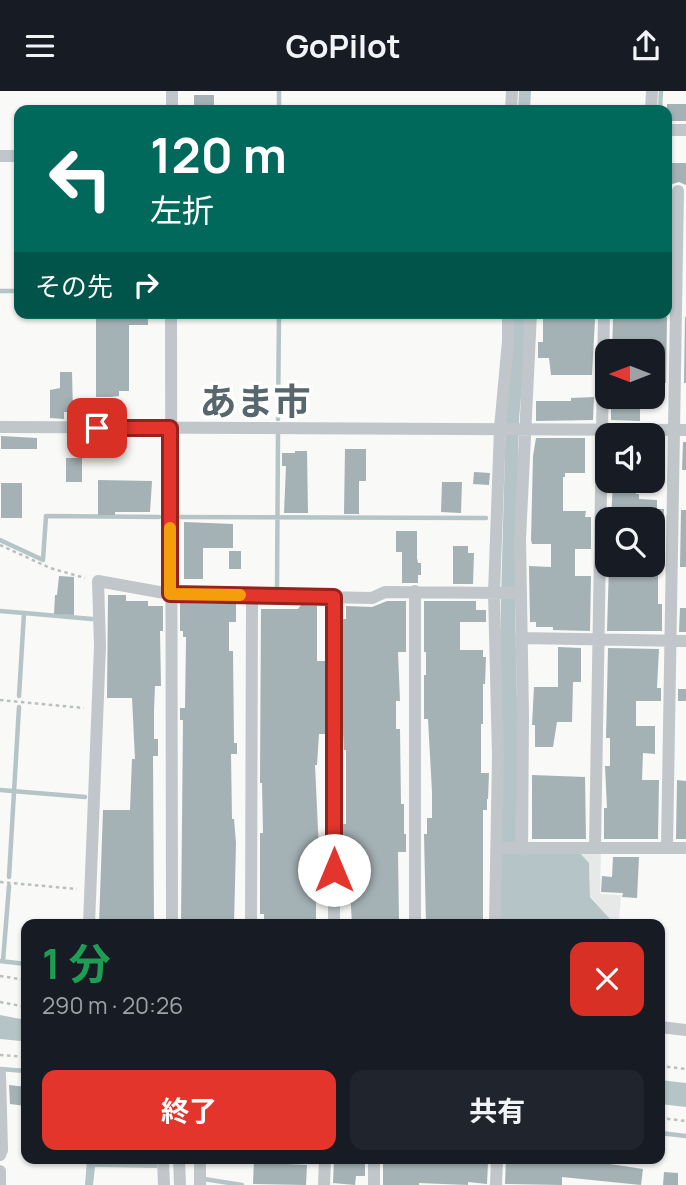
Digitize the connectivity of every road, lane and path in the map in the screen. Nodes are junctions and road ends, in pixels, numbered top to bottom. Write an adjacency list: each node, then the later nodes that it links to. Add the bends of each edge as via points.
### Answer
1 (677, 191): 12 (street)
2 (171, 319): 8 (street)
3 (508, 319): 9 (street)
4 (531, 319): 10 (street)
5 (604, 319): 6 (street)
6 (603, 423)
7 (0, 427): 8 (street)
8 (170, 428): 9 (street); 19 (street)
9 (502, 428): 10 (street); 17 (street)
10 (524, 429): 11 (street); 18 (street)
11 (595, 429)
12 (680, 430): 24 (street)
13 (602, 493): 23 (street)
14 (0, 545): 15 (path, via 50,568)
15 (98, 581): 19 (street); 27 (street)
16 (415, 591): 17 (street); 21 (street, via 385,592 372,598); 39 (street)
17 (497, 593): 18 (street); 30 (street)
18 (518, 593): 22 (street)
19 (170, 594): 20 (street); 36 (street)
20 (252, 595): 21 (street); 37 (street)
21 (334, 597): 38 (street)
22 (521, 639): 23 (street); 32 (street)
23 (599, 640): 24 (street); 28 (street)
24 (671, 641): 25 (street); 29 (street)
25 (686, 641)
26 (0, 700): 27 (path)
27 (97, 709): 34 (street)
28 (595, 847): 29 (street); 32 (street)
29 (667, 847): 31 (street)
30 (499, 848): 32 (street); 40 (street)
31 (686, 848)
32 (520, 849)
33 (0, 882): 34 (path)
34 (90, 891): 35 (street)
35 (89, 919)
36 (172, 919)
37 (251, 919)
38 (334, 919)
39 (415, 919)
40 (495, 919)
41 (0, 976): 42 (path)
42 (21, 979)
43 (0, 1002): 44 (path)
44 (21, 1006)
45 (665, 1028): 46 (street)
46 (686, 1030)
47 (0, 1055): 48 (path)
48 (21, 1057)
49 (665, 1067): 50 (path)
50 (686, 1069)
51 (0, 1074): 54 (street)
52 (665, 1119): 53 (path)
53 (686, 1121)
54 (0, 1155)
55 (163, 1164): 63 (street)
56 (179, 1164): 64 (street)
57 (200, 1164): 65 (street)
58 (325, 1164): 66 (street)
59 (374, 1164): 67 (street)
60 (497, 1164): 68 (street)
61 (0, 1171): 62 (street)
62 (1, 1185)
63 (164, 1185)
64 (180, 1185)
65 (200, 1185)
66 (324, 1185)
67 (374, 1185)
68 (496, 1185)

